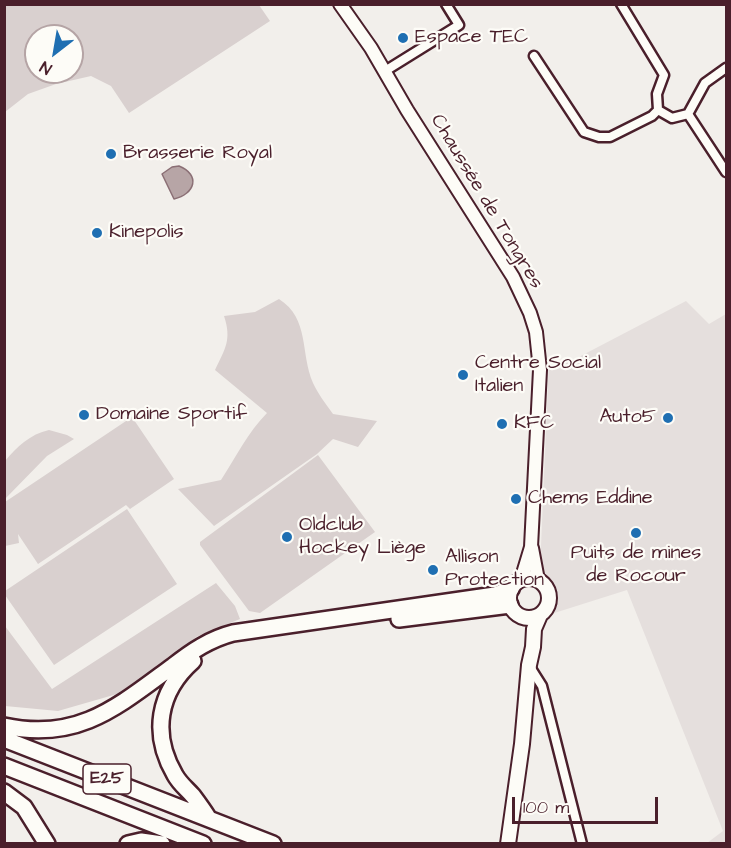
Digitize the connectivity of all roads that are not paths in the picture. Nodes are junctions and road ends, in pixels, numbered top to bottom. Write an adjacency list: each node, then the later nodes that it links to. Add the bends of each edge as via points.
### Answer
1 (340, 4): 6 (main road, Chaussée de Tongres)
2 (446, 4): 6 (street, via 459,25)
3 (621, 4): 7 (street, via 664,75 657,94)
4 (534, 56): 7 (street, via 584,132 610,137)
5 (726, 68): 8 (street, via 705,83)
6 (385, 71): 10 (main road, Chaussée de Tongres, via 513,278 536,332 540,370)
7 (658, 110): 8 (street, via 672,118)
8 (687, 114): 9 (street)
9 (726, 172)
10 (531, 547): 11 (main road, Chaussée de Tongres); 12 (main road, Chaussée de Tongres)
11 (538, 580): 12 (main road, via 531,578); 14 (main road, via 548,591 549,600)
12 (516, 585): 13 (main road, via 509,597); 16 (highway, via 495,595 225,635 202,645 93,720 52,730)
13 (514, 610): 14 (main road, via 530,618); 15 (main road, via 524,629); 20 (highway, via 237,640 209,649 174,680 166,694 160,726 174,773)
14 (540, 615): 15 (main road)
15 (529, 665): 27 (main road); 28 (street, via 542,686)
16 (4, 726)
17 (4, 739): 20 (highway, E25)
18 (4, 766): 21 (highway, E25)
19 (4, 792): 22 (highway, via 24,807)
20 (209, 819): 26 (highway, E25)
21 (198, 842): 25 (highway)
22 (47, 843)
23 (128, 843): 24 (highway)
24 (162, 843)
25 (176, 843)
26 (273, 843)
27 (508, 843)
28 (582, 843)

